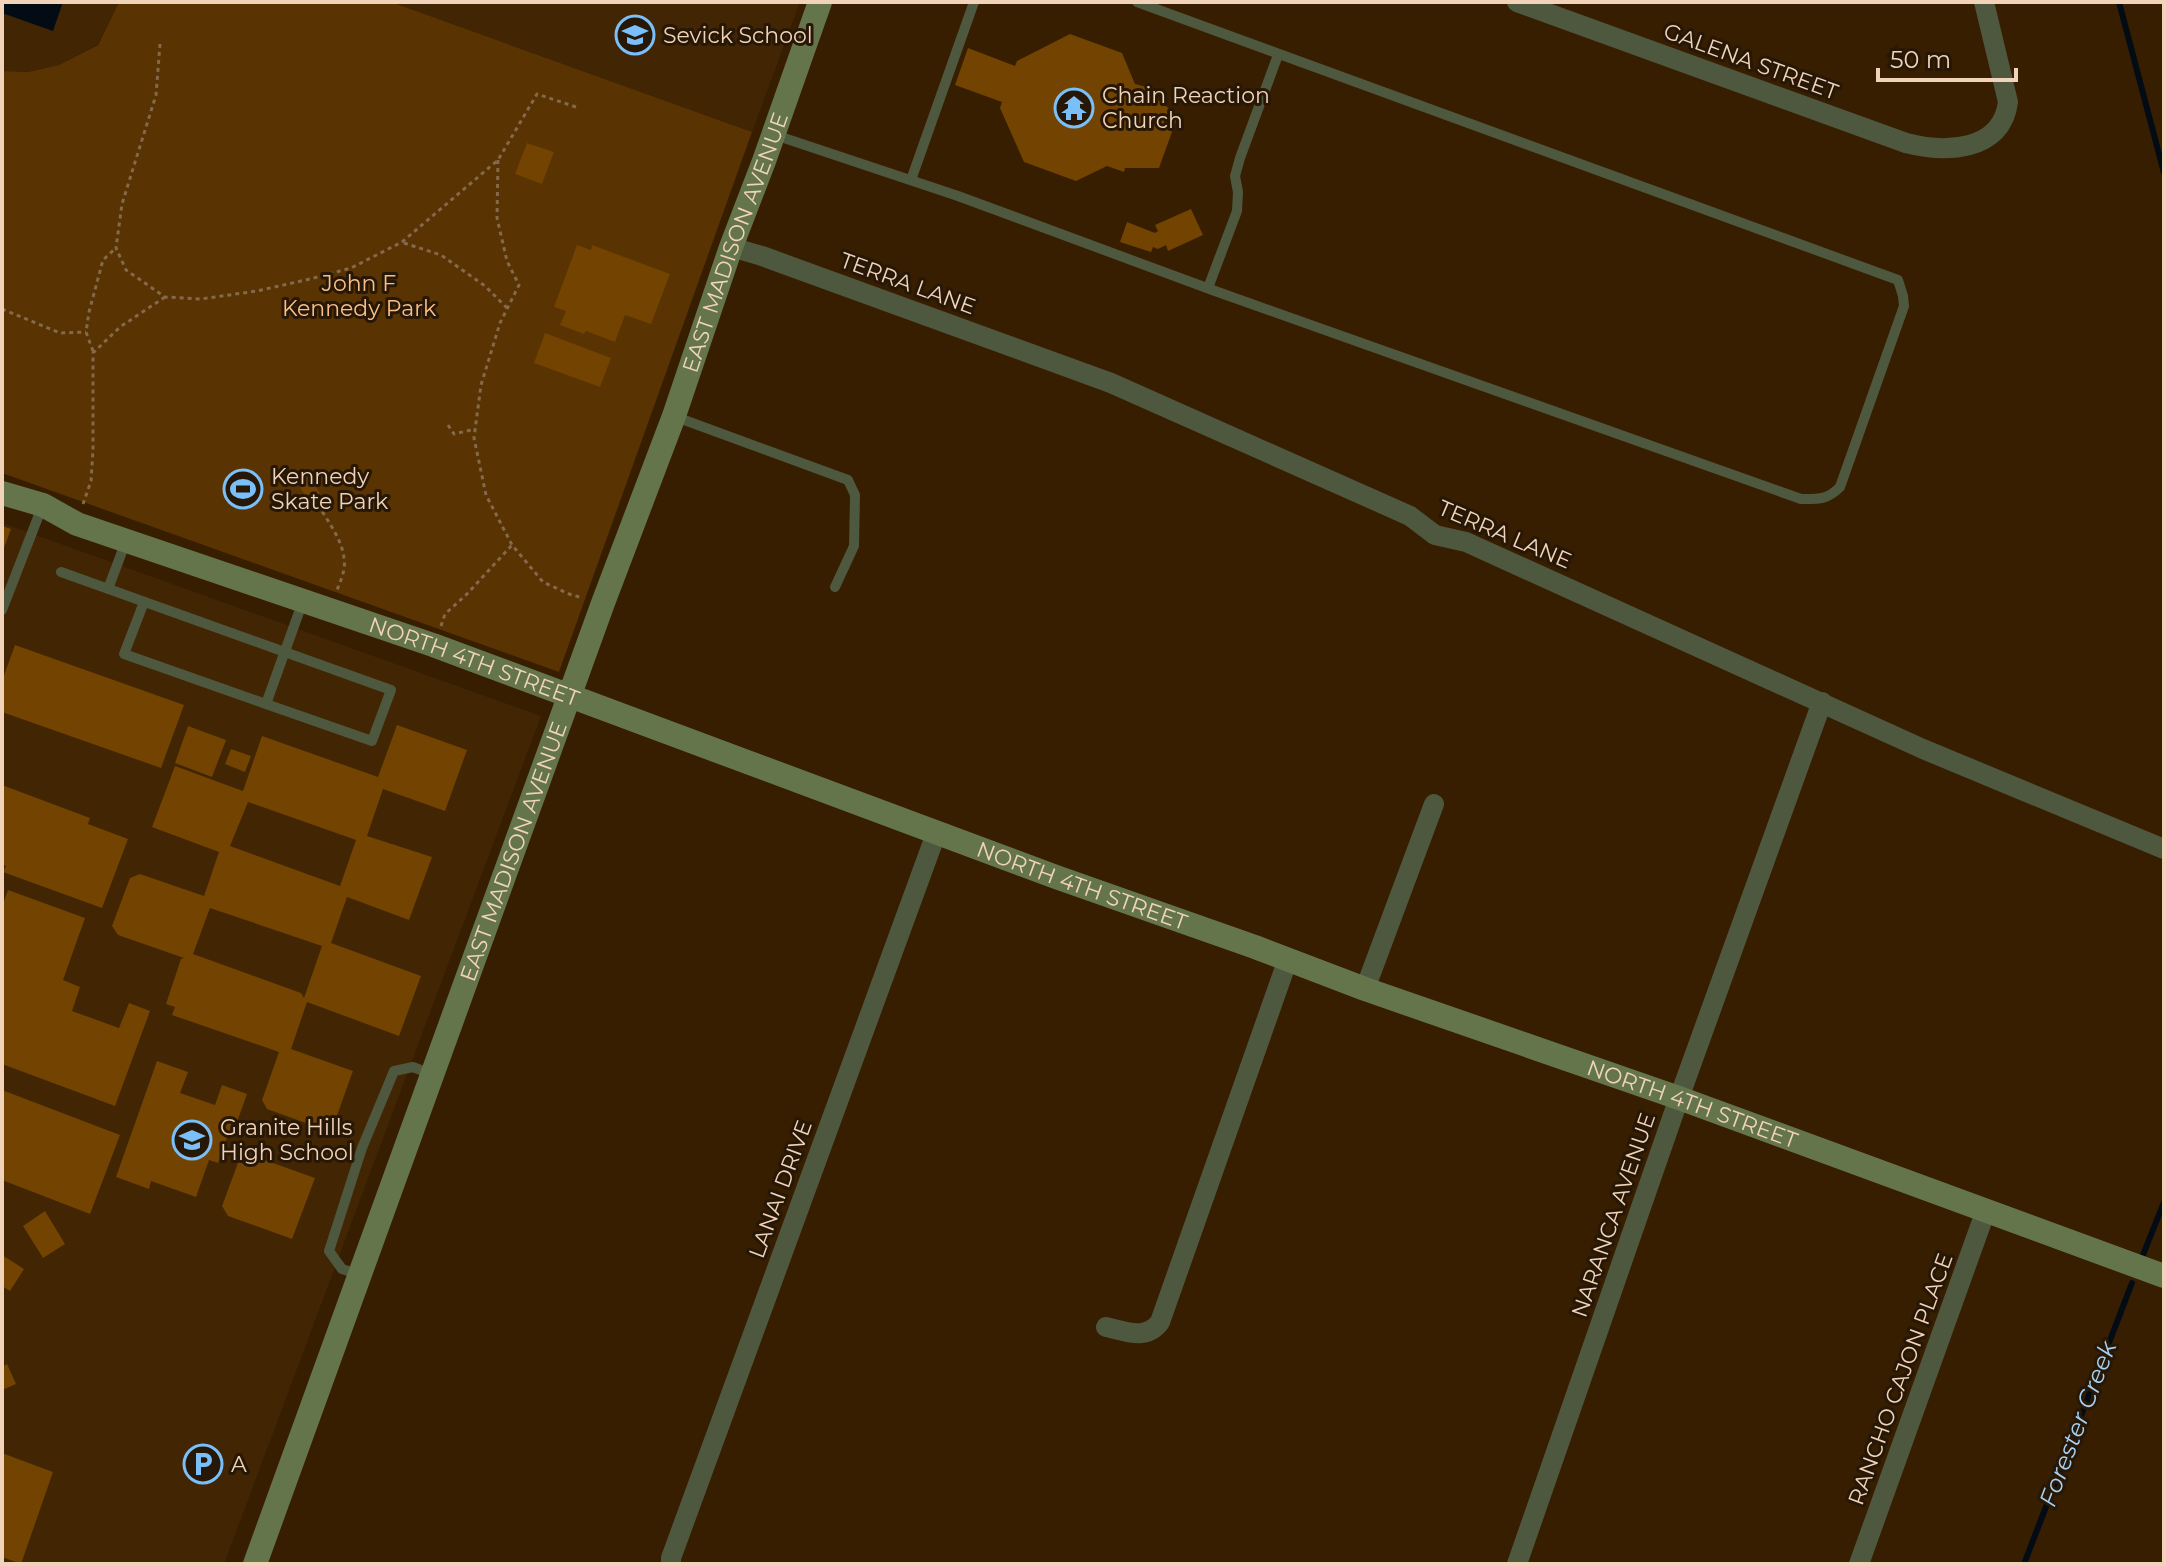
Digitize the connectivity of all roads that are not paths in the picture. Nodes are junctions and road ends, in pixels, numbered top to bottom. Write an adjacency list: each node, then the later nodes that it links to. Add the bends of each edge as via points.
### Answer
1 (820, 2): 7 (street, EAST MADISON AVENUE)
2 (974, 2): 8 (lane)
3 (1137, 2): 6 (lane)
4 (1517, 2): 5 (street, GALENA STREET, via 1906,143 1938,148 1989,137 2007,113)
5 (1984, 2)
6 (1278, 55): 10 (lane, via 1240,158 1237,211); 10 (lane, via 1887,274 1898,280 1904,306 1840,487 1831,496 1801,499)
7 (773, 134): 8 (lane); 9 (street, EAST MADISON AVENUE)
8 (911, 180): 10 (lane)
9 (731, 247): 11 (street, EAST MADISON AVENUE); 23 (street, TERRA LANE, via 1111,383 1410,516 1435,535 1466,542)
10 (1208, 288)
11 (674, 416): 16 (lane, via 848,480 855,495 854,546); 22 (street, EAST MADISON AVENUE)
12 (2, 493): 13 (street, NORTH 4TH STREET)
13 (43, 505): 14 (street, NORTH 4TH STREET); 20 (lane)
14 (126, 541): 17 (lane); 18 (street, NORTH 4TH STREET)
15 (61, 572): 17 (lane)
16 (835, 587)
17 (108, 589): 19 (lane)
18 (303, 601): 21 (lane); 22 (street, NORTH 4TH STREET)
19 (144, 602): 21 (lane); 24 (lane, via 124,654)
20 (2, 610)
21 (285, 653): 24 (lane); 24 (lane, via 391,690 372,741)
22 (570, 697): 26 (street, NORTH 4TH STREET); 30 (street, EAST MADISON AVENUE)
23 (1822, 702): 27 (street, TERRA LANE); 31 (street, NARANCA AVENUE)
24 (266, 704)
25 (1434, 804): 29 (street)
26 (937, 831): 28 (street, NORTH 4TH STREET); 37 (street, LANAI DRIVE)
27 (2164, 849)
28 (1288, 959): 29 (street, NORTH 4TH STREET); 35 (street, via 1160,1322 1144,1334)
29 (1365, 989): 31 (street, NORTH 4TH STREET)
30 (433, 1075): 33 (street, EAST MADISON AVENUE); 33 (lane, via 413,1067 394,1071 362,1148 329,1251 342,1269)
31 (1679, 1098): 32 (street, NORTH 4TH STREET); 38 (street, NARANCA AVENUE)
32 (1986, 1210): 34 (street, NORTH 4TH STREET); 39 (street, RANCHO CAJON PLACE)
33 (360, 1275): 36 (street, EAST MADISON AVENUE)
34 (2164, 1276)
35 (1106, 1327)
36 (255, 1564)
37 (671, 1564)
38 (1517, 1564)
39 (1859, 1564)

